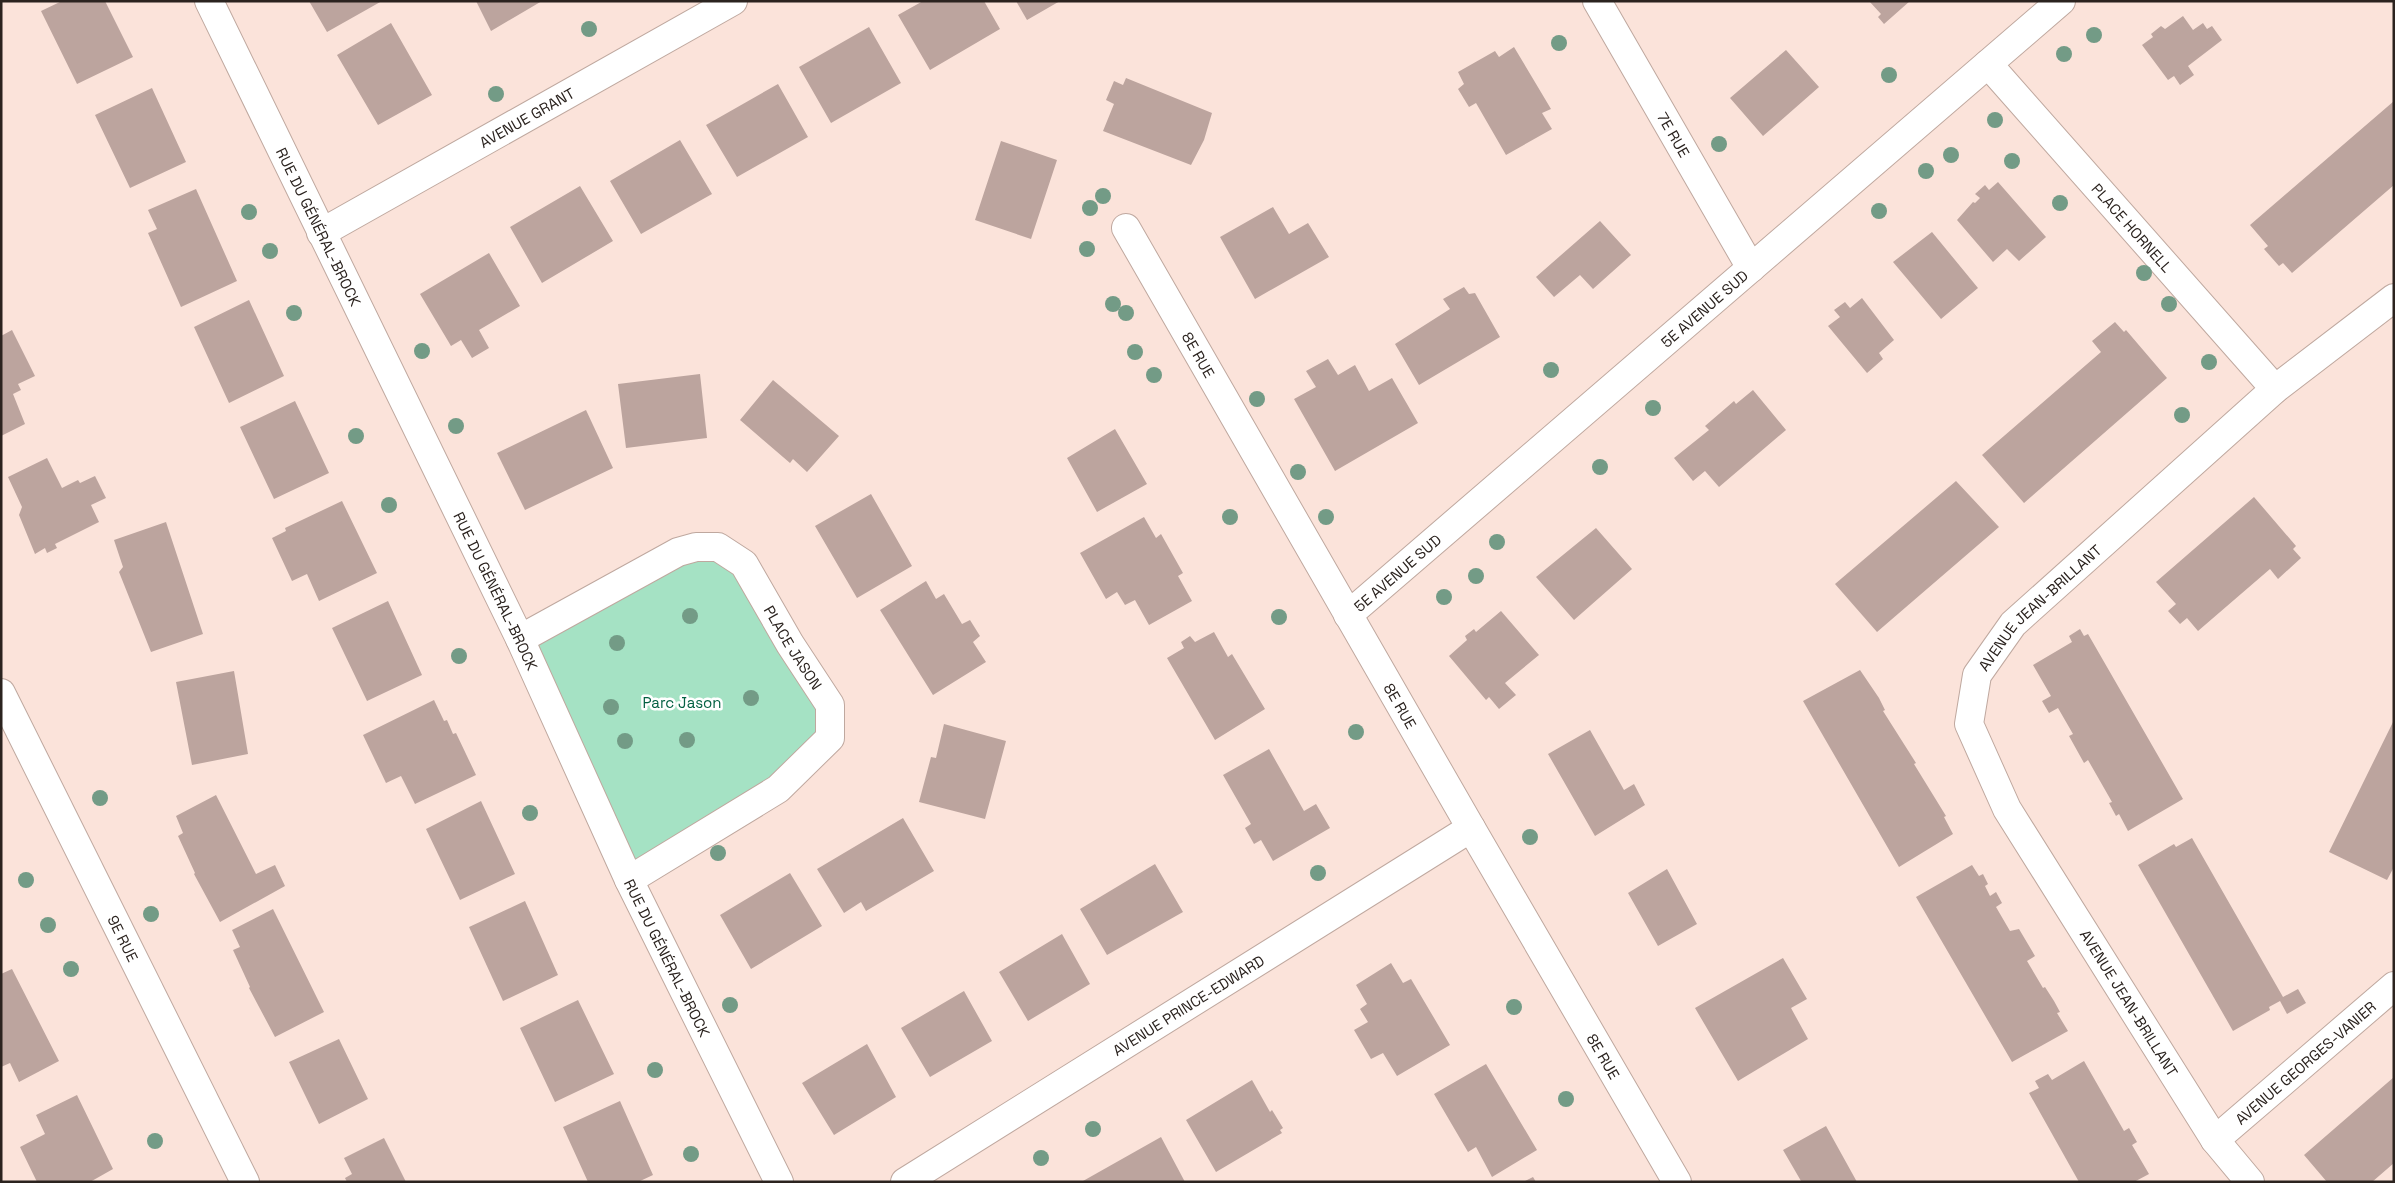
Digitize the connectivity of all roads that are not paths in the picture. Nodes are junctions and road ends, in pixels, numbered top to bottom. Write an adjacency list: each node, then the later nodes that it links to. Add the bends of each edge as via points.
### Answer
1 (209, 1): 7 (street, RUE DU GÉNÉRAL-BROCK)
2 (733, 1): 7 (street, AVENUE GRANT)
3 (1597, 1): 8 (street, 7E RUE)
4 (2061, 1): 5 (street, 5E AVENUE SUD)
5 (1988, 64): 8 (street, 5E AVENUE SUD); 10 (street, PLACE HORNELL)
6 (1126, 228): 11 (street, 8E RUE)
7 (321, 233): 12 (street, RUE DU GÉNÉRAL-BROCK)
8 (1751, 268): 11 (street, 5E AVENUE SUD)
9 (2394, 298): 10 (street, AVENUE JEAN-BRILLANT)
10 (2275, 389): 17 (street, AVENUE JEAN-BRILLANT, via 2014,624 1977,675 1969,724 2007,809)
11 (1348, 615): 14 (street, 8E RUE)
12 (520, 639): 15 (street, RUE DU GÉNÉRAL-BROCK); 15 (street, PLACE JASON, via 678,552 696,547 718,547 744,564 830,705 830,738 778,789)
13 (1, 693): 18 (street, 9E RUE)
14 (1471, 828): 20 (street, AVENUE PRINCE-EDWARD); 21 (street, 8E RUE)
15 (629, 880): 19 (street, RUE DU GÉNÉRAL-BROCK)
16 (2394, 986): 17 (street, AVENUE GEORGES-VANIER)
17 (2215, 1140): 22 (street, AVENUE JEAN-BRILLANT)
18 (245, 1182)
19 (779, 1182)
20 (905, 1182)
21 (1677, 1182)
22 (2250, 1182)

